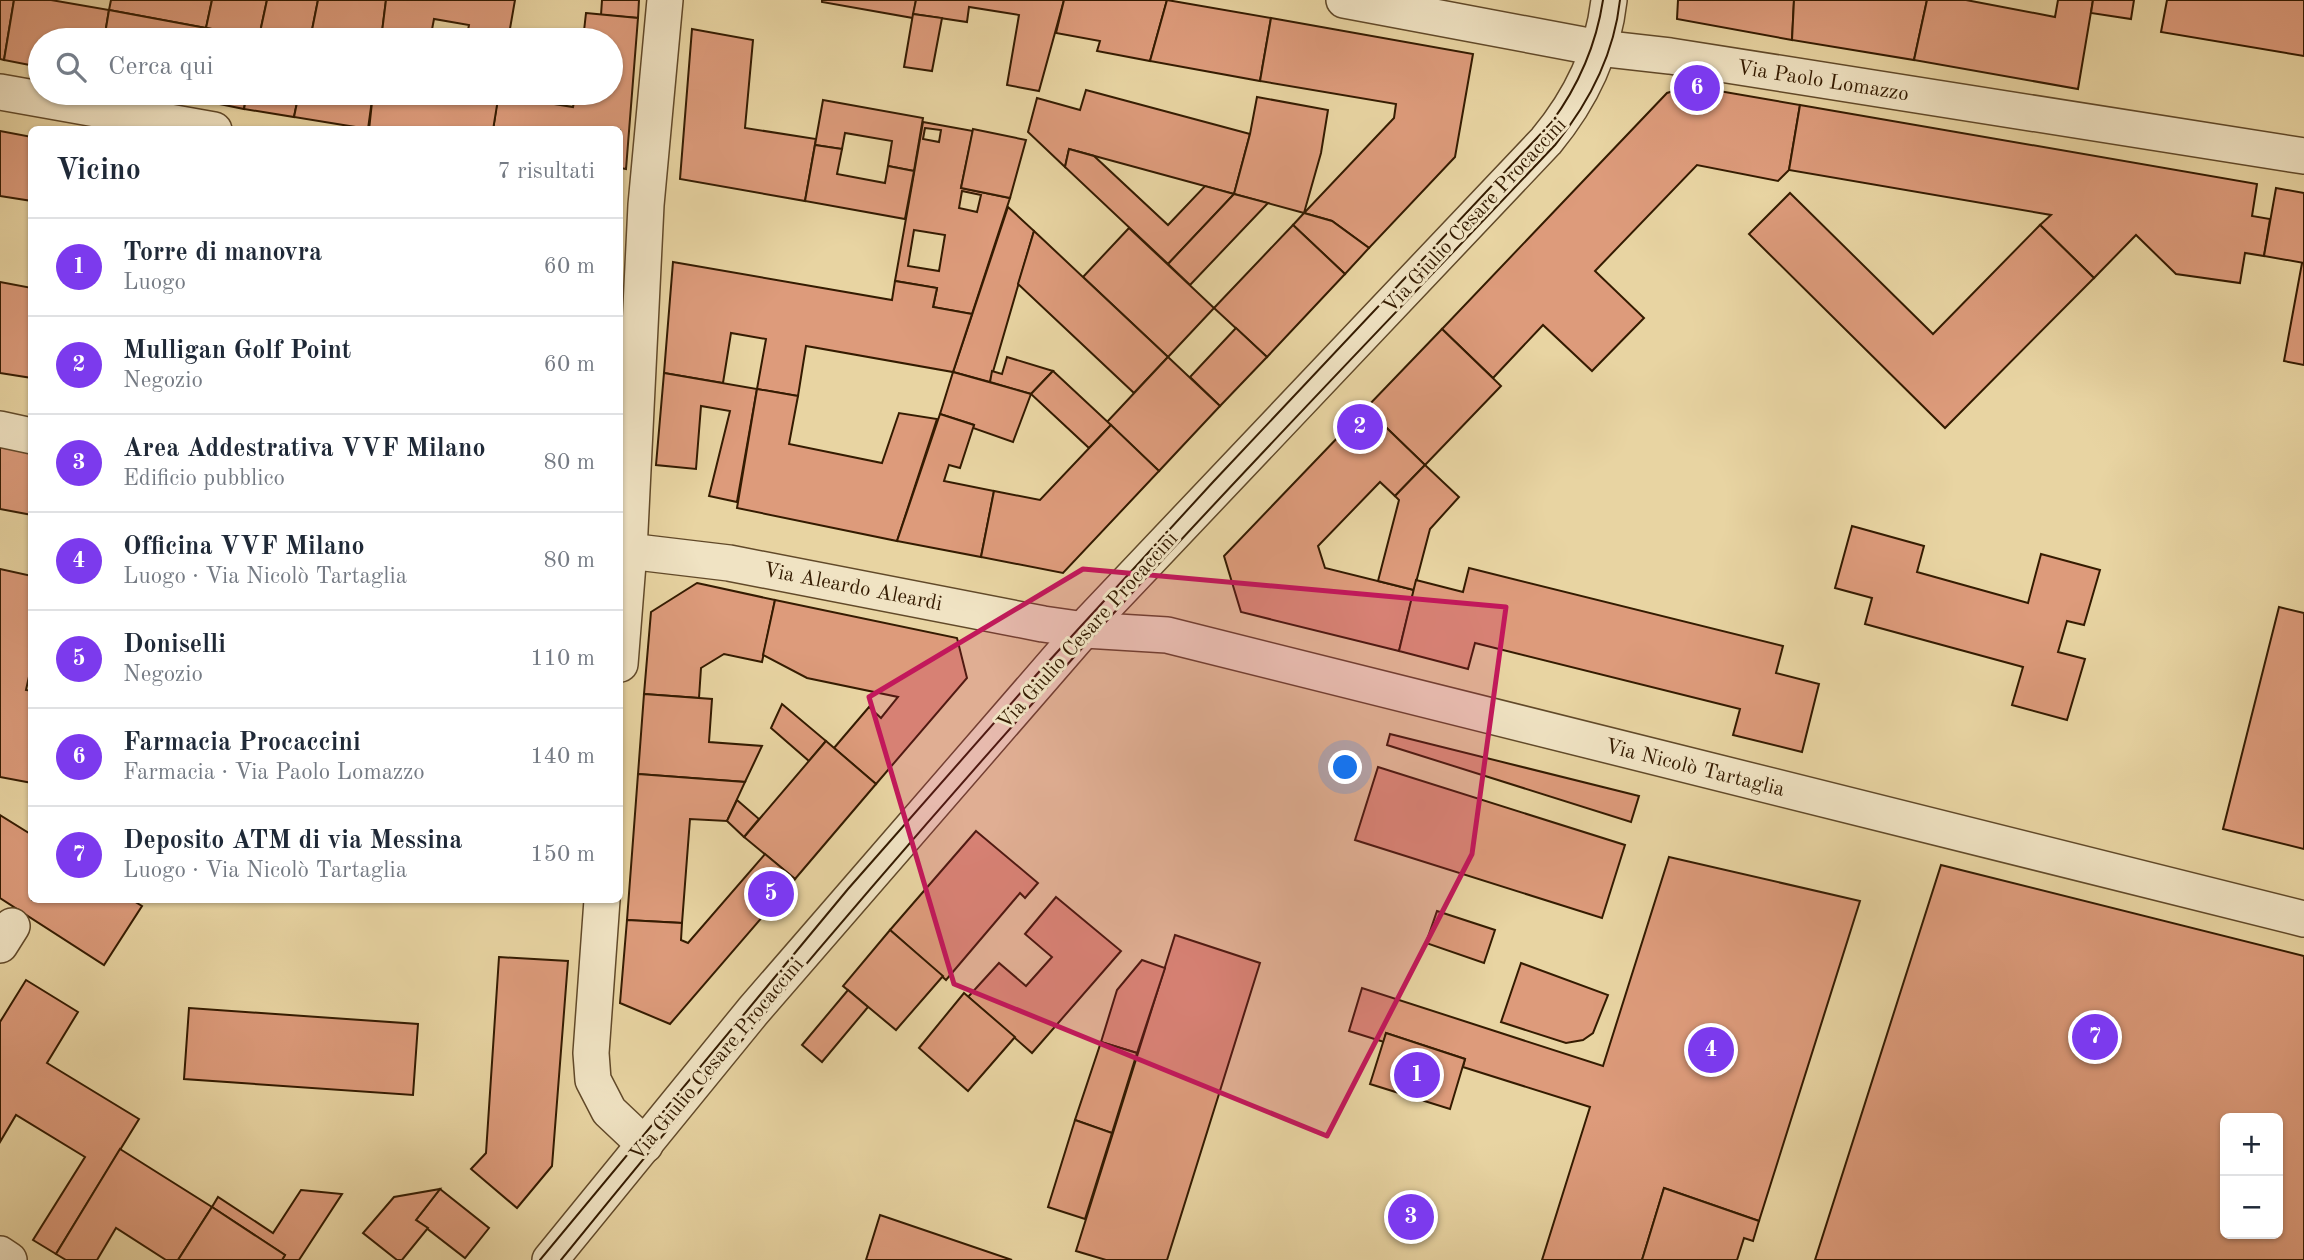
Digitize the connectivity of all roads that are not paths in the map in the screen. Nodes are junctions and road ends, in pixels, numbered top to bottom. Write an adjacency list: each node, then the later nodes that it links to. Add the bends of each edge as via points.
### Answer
1 (665, 0): 10 (street)
2 (1343, 0): 4 (street, Via Paolo Lomazzo)
3 (1609, 0): 4 (street, Via Giulio Cesare Procaccini)
4 (1599, 48): 9 (street, Via Paolo Lomazzo, via 1670,55); 15 (street, Via Giulio Cesare Procaccini, via 1570,112 1546,142)
5 (0, 92): 6 (street)
6 (28, 97)
7 (73, 105): 8 (street)
8 (191, 126)
9 (2304, 156)
10 (633, 202): 13 (street)
11 (0, 429): 12 (street)
12 (28, 435)
13 (624, 550): 14 (street); 15 (street, Via Aleardo Aleardi, via 729,563)
14 (623, 578)
15 (1085, 630): 17 (street, Via Nicolò Tartaglia, via 1167,635); 18 (street, Via Giulio Cesare Procaccini, via 753,1011)
16 (603, 903): 18 (street, via 593,1080 609,1111)
17 (2304, 919)
18 (645, 1145): 21 (street, Via Giulio Cesare Procaccini)
19 (0, 1254): 20 (street)
20 (9, 1260)
21 (550, 1260)

